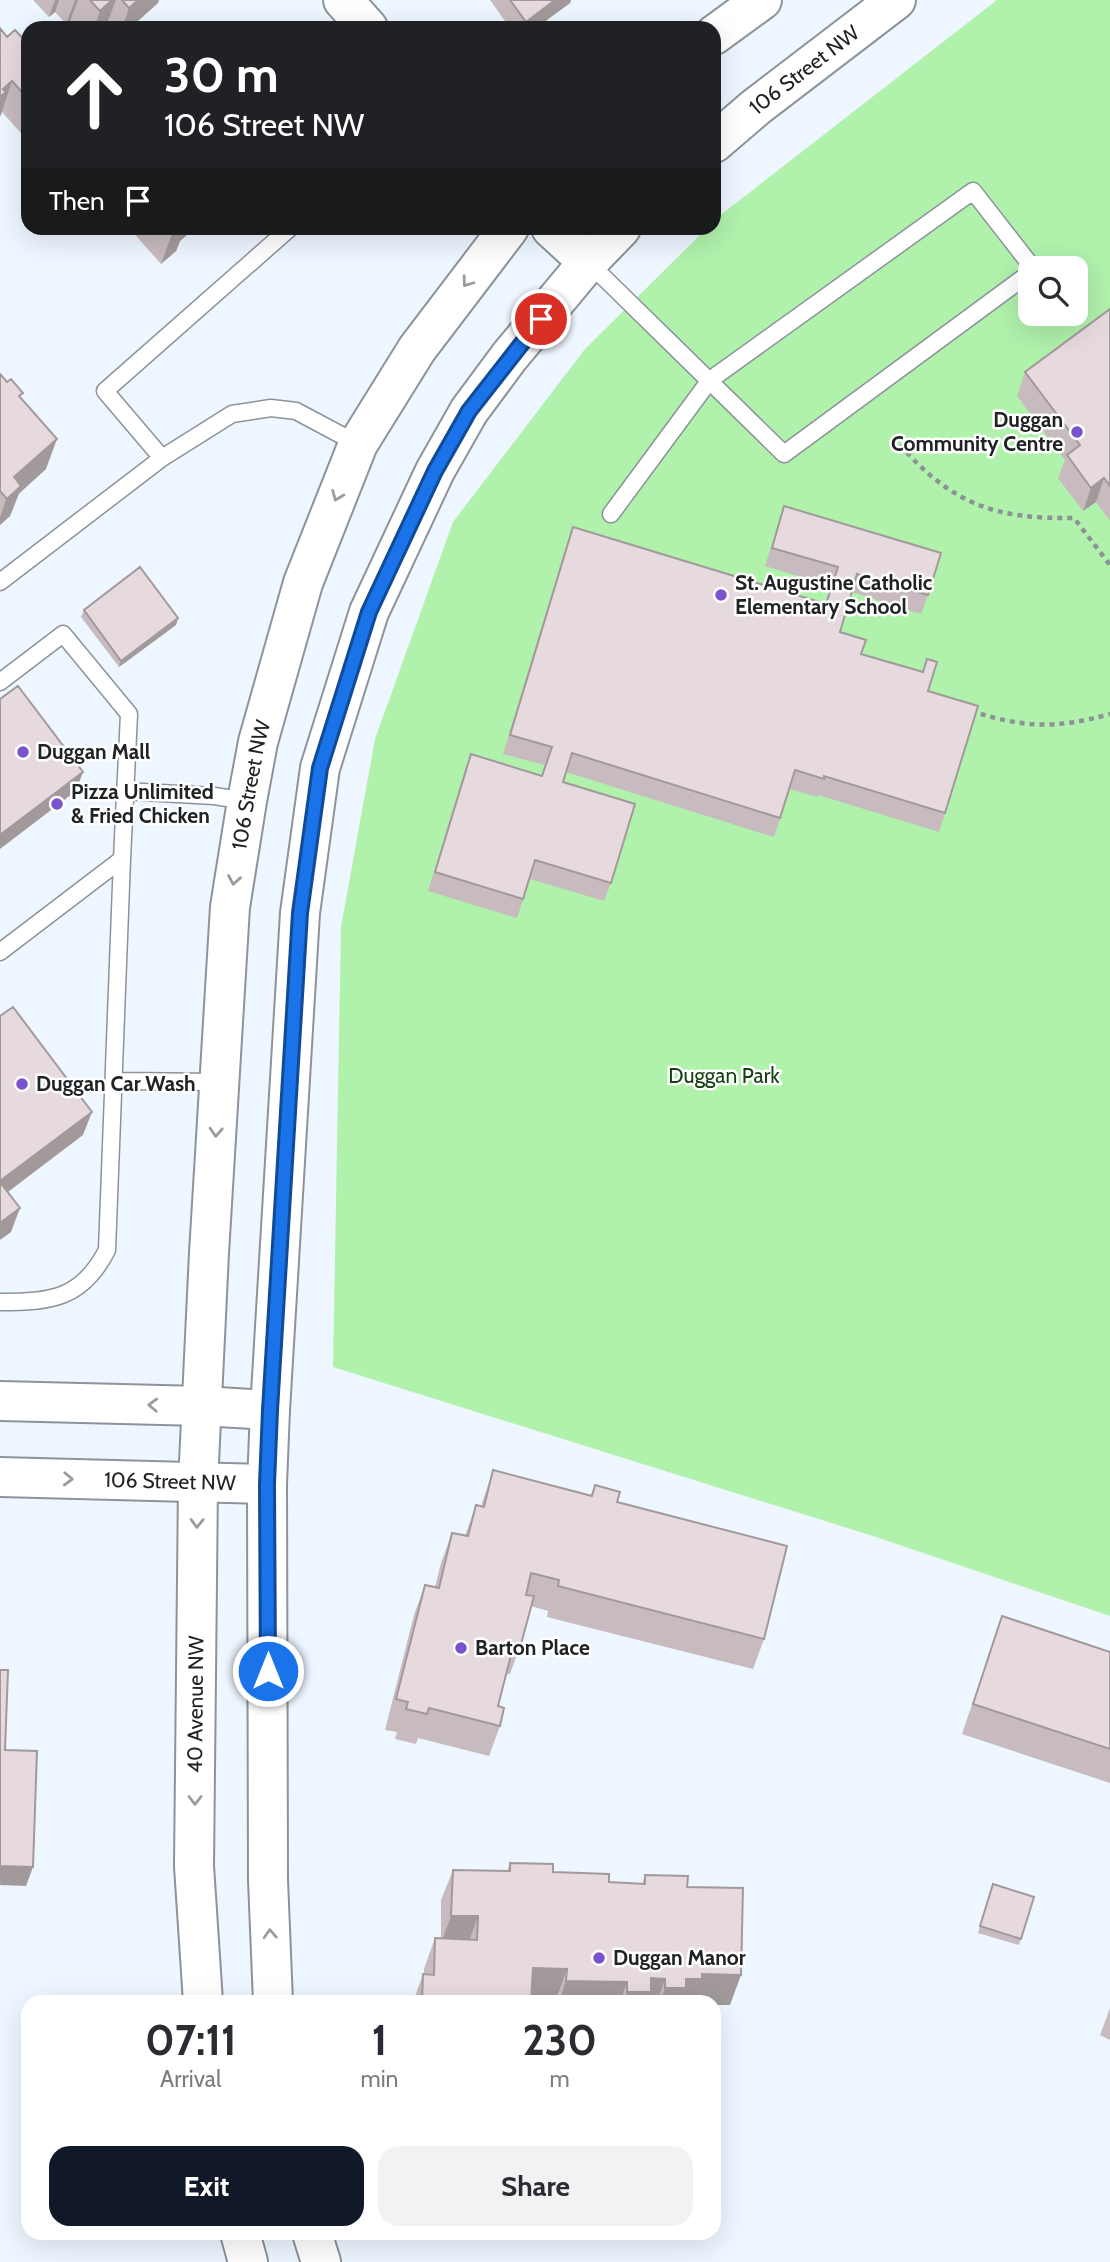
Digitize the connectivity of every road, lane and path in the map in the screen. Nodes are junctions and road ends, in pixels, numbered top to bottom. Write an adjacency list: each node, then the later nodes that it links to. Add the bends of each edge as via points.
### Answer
1 (344, 0): 4 (street)
2 (762, 0): 5 (street)
3 (896, 0): 6 (street, 106 Street NW)
4 (362, 21)
5 (721, 30)
6 (721, 137)
7 (282, 235): 17 (lane, via 105,391)
8 (504, 235): 15 (street, 106 Street NW, one-way to 15, via 417,349)
9 (559, 235): 12 (street)
10 (614, 235): 12 (street, 106 Street NW)
11 (1022, 256): 14 (lane, via 973,191)
12 (589, 262): 14 (lane); 33 (street, 106 Street NW, via 469,411 435,471 369,612 320,768 300,913)
13 (1018, 280): 14 (lane, via 784,454)
14 (710, 380): 18 (lane)
15 (358, 444): 17 (lane, via 296,411 271,408 232,414); 25 (street, 106 Street NW, one-way to 25, via 303,583 258,742)
16 (900, 445): 19 (path, via 928,475 960,498 1038,518 1074,518)
17 (162, 458): 20 (lane)
18 (611, 514)
19 (1110, 565)
20 (0, 582)
21 (0, 682): 24 (lane, via 63,634 129,714)
22 (971, 710): 23 (path, via 1034,726)
23 (1110, 714)
24 (125, 791): 25 (lane); 26 (lane)
25 (247, 801): 29 (street, 106 Street NW, one-way to 29, via 230,906)
26 (122, 859): 27 (lane); 28 (lane)
27 (0, 952)
28 (114, 1081): 29 (lane); 30 (lane, via 107,1250 98,1268 84,1284 63,1296)
29 (219, 1082): 32 (street, 106 Street NW, one-way to 32)
30 (0, 1302)
31 (0, 1401): 32 (street, one-way to 31)
32 (202, 1406): 33 (street); 35 (street, 40 Avenue NW)
33 (270, 1410): 36 (street, 106 Street NW)
34 (0, 1477): 35 (street, 106 Street NW, one-way to 35)
35 (198, 1483): 36 (street, 106 Street NW); 37 (street, 40 Avenue NW, one-way to 37, via 194,1866)
36 (267, 1484): 38 (street, one-way to 36, via 268,1880)
37 (203, 1995)
38 (274, 1995)
39 (242, 2240): 41 (street)
40 (314, 2240): 42 (street)
41 (248, 2262)
42 (321, 2262)

